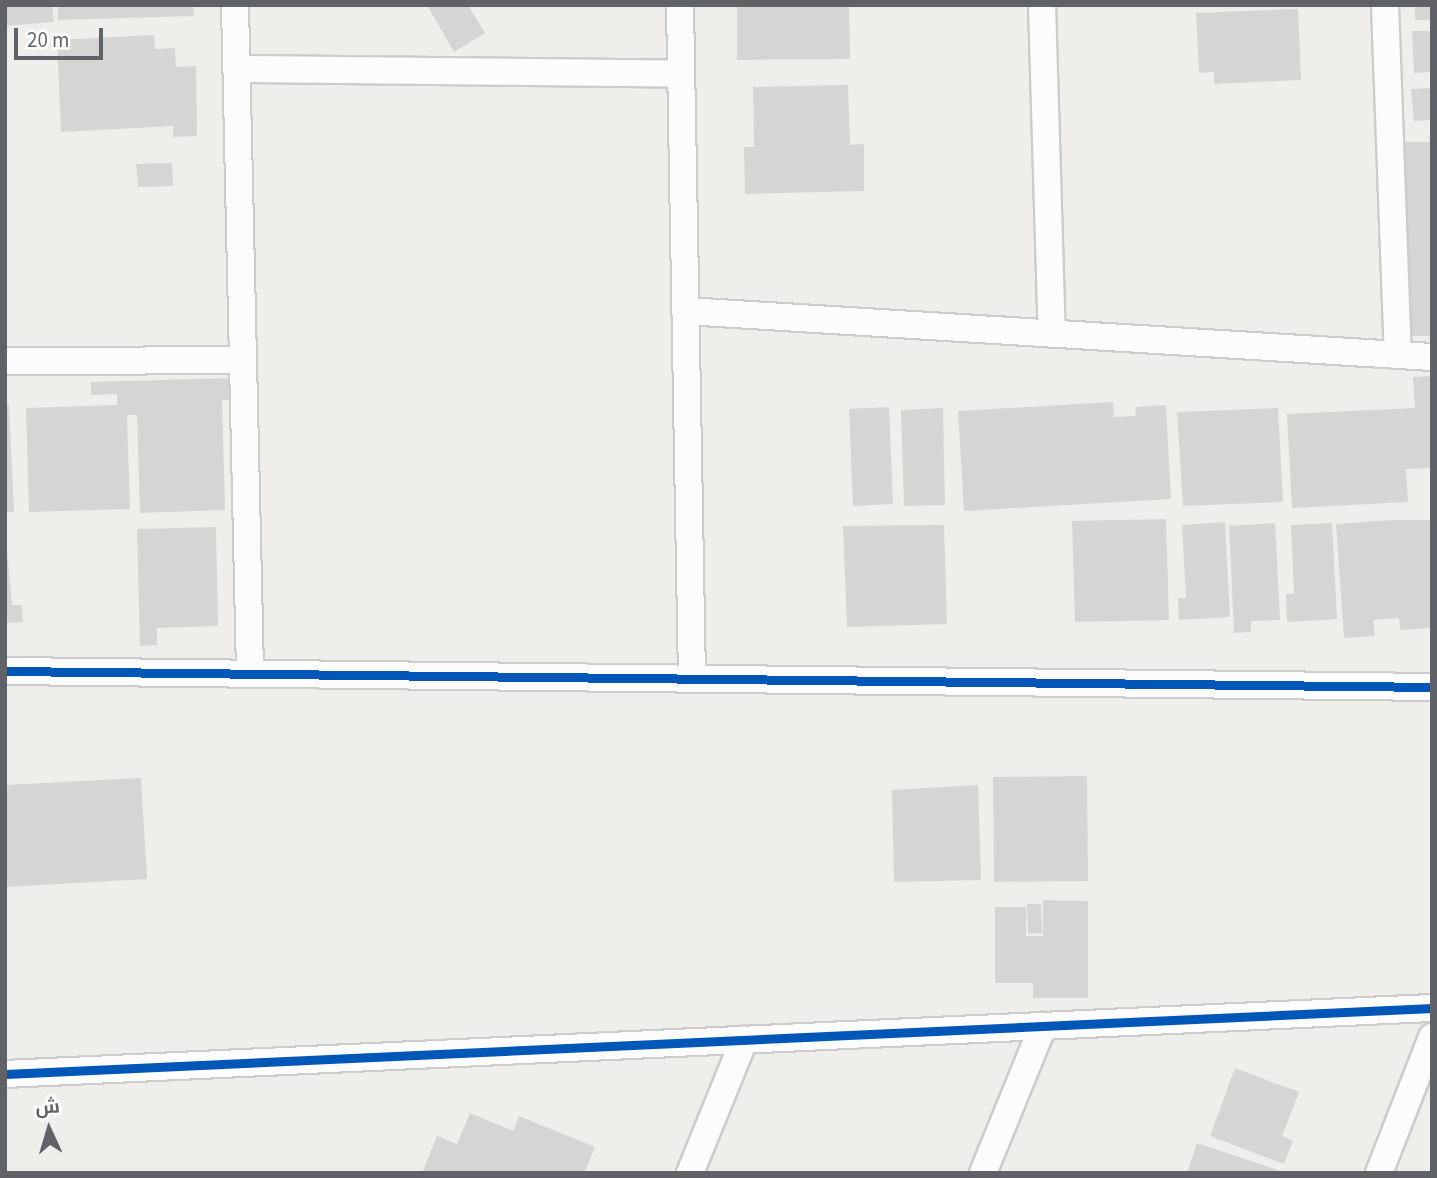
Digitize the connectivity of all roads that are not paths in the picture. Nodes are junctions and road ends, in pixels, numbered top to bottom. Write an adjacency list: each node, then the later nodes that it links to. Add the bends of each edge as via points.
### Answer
1 (235, 5): 5 (street)
2 (680, 5): 6 (street)
3 (1042, 5): 8 (street)
4 (1385, 5): 9 (street)
5 (237, 69): 6 (street); 11 (street)
6 (681, 74): 7 (street)
7 (686, 311): 8 (street); 15 (street)
8 (1052, 334): 9 (street)
9 (1398, 355): 10 (street)
10 (1432, 357)
11 (243, 360): 12 (street); 14 (street)
12 (5, 361)
13 (5, 670): 14 (street)
14 (250, 673): 15 (street)
15 (692, 678): 16 (street)
16 (1432, 687)
17 (1432, 1008): 18 (street)
18 (1043, 1026): 20 (street); 23 (street)
19 (1432, 1037): 24 (street)
20 (744, 1040): 21 (street); 22 (street)
21 (5, 1074)
22 (690, 1173)
23 (983, 1173)
24 (1378, 1173)

